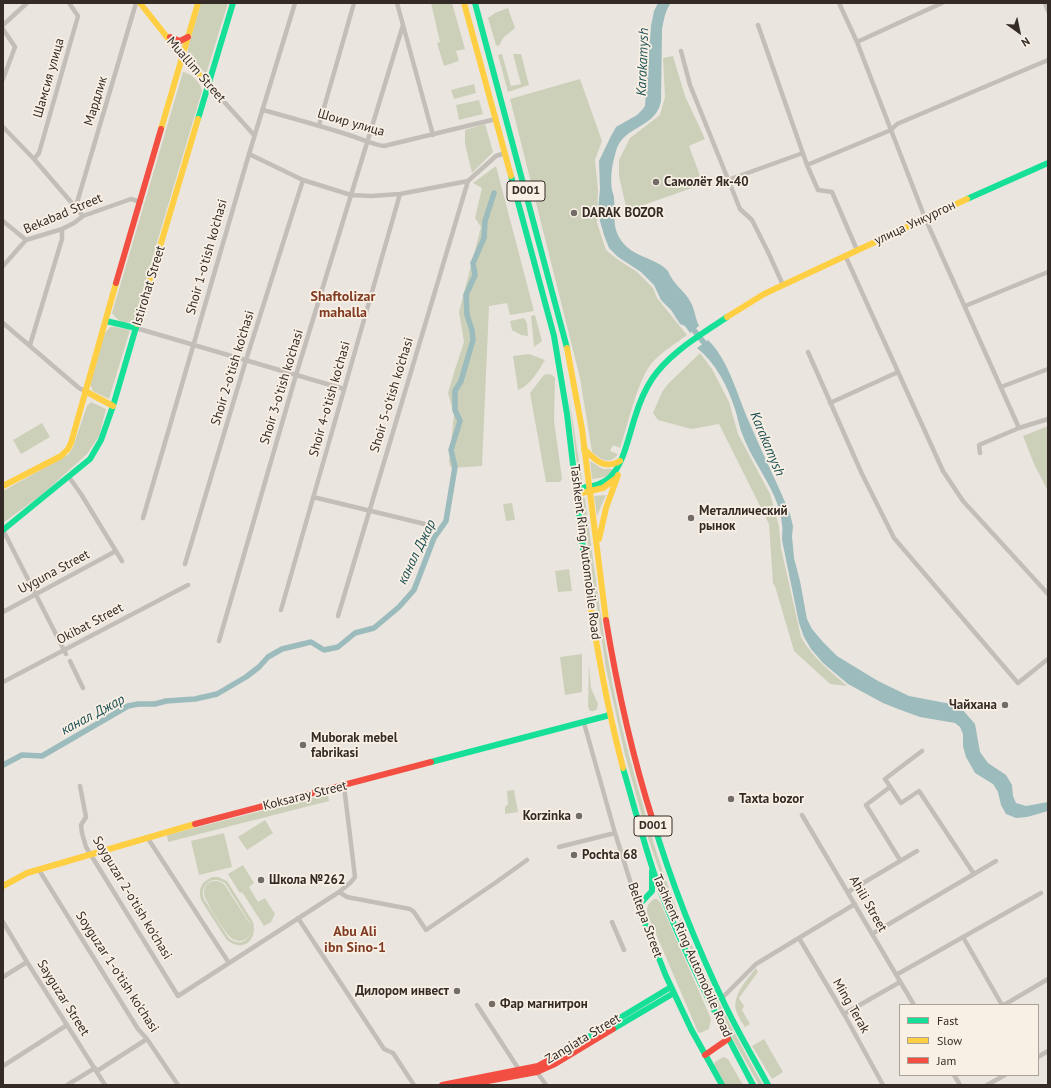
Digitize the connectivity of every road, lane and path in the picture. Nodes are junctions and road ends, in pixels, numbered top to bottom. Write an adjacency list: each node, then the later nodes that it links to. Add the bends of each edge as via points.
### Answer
1 (27, 3): 16 (street)
2 (69, 3): 39 (street, Шамсия улица, via 78,16 39,153)
3 (136, 3): 48 (street, Мардлик)
4 (140, 3): 20 (main road, Muallim Street)
5 (198, 3): 21 (main road)
6 (233, 3): 27 (main road, Istirohat Street)
7 (295, 3): 28 (street, Shoir 1-o'tish ko'chasi)
8 (354, 3): 30 (street)
9 (397, 3): 17 (street)
10 (839, 3): 22 (street)
11 (942, 3): 22 (street)
12 (1044, 3): 15 (street)
13 (476, 4): 14 (main road); 71 (main road, D001, via 564,332)
14 (465, 6): 29 (main road, Tashkent Ring Automobile Road / D001)
15 (1048, 12)
16 (3, 24)
17 (403, 25): 34 (street); 35 (street, Shoir 3-o'tish ko'chasi)
18 (758, 25): 37 (street)
19 (3, 29): 26 (street, via 16,47)
20 (166, 36): 21 (main road, via 180,41); 24 (main road, Muallim Street)
21 (188, 36): 24 (main road)
22 (857, 42): 32 (street)
23 (681, 51): 43 (street, via 690,85)
24 (182, 56): 27 (main road, Muallim Street); 47 (main road)
25 (1048, 60): 32 (street, via 897,124)
26 (3, 79)
27 (209, 85): 33 (street, Muallim Street); 62 (main road, Istirohat Street)
28 (263, 110): 30 (street, Шоир улица); 33 (street, Shoir 1-o'tish ko'chasi)
29 (496, 119): 34 (street, Шоир улица); 36 (main road, Tashkent Ring Automobile Road / D001)
30 (319, 125): 35 (street, Шоир улица)
31 (3, 127): 39 (street)
32 (891, 130): 41 (street); 50 (street)
33 (254, 135): 38 (street, Shoir 1-o'tish ko'chasi)
34 (433, 135): 35 (street, Шоир улица, via 384,146)
35 (368, 141): 45 (street, Shoir 3-o'tish ko'chasi)
36 (505, 153): 44 (street, via 496,156); 72 (main road, Tashkent Ring Automobile Road / D001, via 554,336)
37 (803, 153): 41 (street); 43 (street)
38 (249, 154): 42 (street); 64 (street, Shoir 1-o'tish ko'chasi)
39 (34, 159): 48 (street)
40 (1048, 163): 50 (main road, улица Ункургон)
41 (808, 165): 54 (street, via 818,190 832,192)
42 (303, 180): 45 (street); 67 (street, Shoir 2-o'tish ko'chasi)
43 (728, 180): 58 (street, via 740,209 752,220)
44 (468, 181): 46 (street); 89 (street, Shoir 5-o'tish ko'chasi)
45 (351, 194): 46 (street); 70 (street, Shoir 3-o'tish ko'chasi)
46 (400, 194): 74 (street, Shoir 4-o'tish ko'chasi)
47 (141, 202): 49 (street, Bekabad Street, via 131,199); 60 (main road)
48 (76, 206): 49 (street)
49 (83, 216): 52 (street, Bekabad Street)
50 (925, 218): 54 (main road, улица Ункургон); 59 (street)
51 (3, 221): 53 (street)
52 (62, 229): 53 (street, Bekabad Street); 63 (street, via 62,239)
53 (26, 240): 56 (street, Bekabad Street)
54 (857, 250): 55 (main road, улица Ункургон)
55 (845, 255): 58 (main road, улица Ункургон); 69 (street)
56 (3, 266)
57 (1048, 272): 59 (street)
58 (783, 285): 65 (main road, улица Ункургон)
59 (965, 306): 73 (street)
60 (106, 321): 62 (main road); 75 (main road)
61 (3, 322): 63 (street)
62 (136, 328): 64 (street); 77 (main road, Istirohat Street)
63 (30, 344): 75 (street)
64 (194, 344): 67 (street); 90 (street, Shoir 1-o'tish ko'chasi)
65 (687, 346): 82 (main road, via 665,364 647,386); 83 (main road, via 668,364 651,387)
66 (808, 352): 76 (street)
67 (246, 360): 70 (street); 96 (street, Shoir 2-o'tish ko'chasi)
68 (1048, 369): 73 (street)
69 (898, 372): 76 (street); 99 (street, via 943,471 963,501)
70 (296, 375): 74 (street); 103 (street, Shoir 3-o'tish ko'chasi)
71 (574, 379): 72 (main road); 80 (main road, D001)
72 (562, 382): 87 (main road, Tashkent Ring Automobile Road / D001)
73 (1001, 387): 79 (street)
74 (344, 389): 88 (street, Shoir 4-o'tish ko'chasi)
75 (85, 392): 77 (main road); 85 (main road, via 68,449 61,456)
76 (830, 403): 105 (street, via 894,538 1018,683)
77 (113, 406): 84 (main road, Istirohat Street, via 98,447 90,459)
78 (1048, 419): 79 (street)
79 (1019, 428): 81 (street, via 979,444)
80 (584, 449): 82 (main road, via 601,464 611,465); 86 (main road, D001)
81 (980, 453)
82 (620, 461): 86 (main road, via 609,478)
83 (618, 474): 86 (main road, via 607,486); 93 (main road, via 606,508)
84 (69, 477): 92 (main road, Istirohat Street); 94 (street)
85 (3, 486)
86 (590, 490): 87 (main road); 93 (main road, D001)
87 (577, 491): 109 (main road, Tashkent Ring Automobile Road / D001, via 595,636)
88 (313, 497): 89 (street); 100 (street, Shoir 4-o'tish ko'chasi)
89 (369, 510): 91 (street); 102 (street, Shoir 5-o'tish ko'chasi)
90 (144, 518)
91 (429, 525)
92 (3, 530): 98 (street)
93 (598, 548): 149 (main road, Tashkent Ring Automobile Road / D001, via 612,653 624,715 648,809 673,886)
94 (116, 552): 95 (street); 98 (street, Uyguna Street)
95 (122, 561)
96 (185, 564)
97 (188, 585): 104 (street, Okibat Street)
98 (36, 594): 101 (street, Uyguna Street); 104 (street)
99 (1048, 594)
100 (281, 610)
101 (3, 612)
102 (338, 616)
103 (219, 641)
104 (65, 652): 107 (street, Okibat Street)
105 (1048, 659)
106 (70, 662): 108 (street)
107 (3, 682)
108 (83, 688)
109 (610, 716): 110 (main road, Koksaray Street); 124 (main road, Tashkent Ring Automobile Road / D001)
110 (584, 723): 113 (main road, Koksaray Street); 116 (street, Beltepa Street)
111 (922, 751): 114 (street, via 885,779)
112 (80, 786): 120 (street, Soyguzar 2-o'tish ko'chasi, via 86,817 81,825 82,833)
113 (344, 786): 117 (main road, Koksaray Street); 129 (street, via 355,877)
114 (890, 786): 122 (street, via 866,805); 126 (street, via 901,803 919,791)
115 (802, 815): 130 (street, Ahili Street)
116 (615, 833): 118 (street); 134 (street, Beltepa Street)
117 (147, 837): 120 (main road, Koksaray Street); 143 (street)
118 (560, 847)
119 (917, 851): 122 (street)
120 (90, 855): 125 (main road, Koksaray Street); 143 (street, Soyguzar 2-o'tish ko'chasi, via 178,996)
121 (527, 860): 129 (street, via 426,930 410,910 347,897)
122 (900, 860): 130 (street)
123 (996, 861): 126 (street)
124 (652, 867): 128 (main road); 132 (main road, Tashkent Ring Automobile Road / D001)
125 (39, 870): 127 (main road, Koksaray Street, via 27,873); 156 (street, Soyguzar 1-o'tish ko'chasi, via 138,1029)
126 (974, 874): 138 (street)
127 (3, 886)
128 (652, 891): 132 (main road); 134 (main road)
129 (339, 892): 135 (street)
130 (848, 892): 133 (street, Ahili Street)
131 (1041, 893): 139 (street)
132 (664, 898): 157 (main road, Tashkent Ring Automobile Road / D001, via 686,952)
133 (855, 904): 138 (street, Ahili Street); 140 (street)
134 (638, 906): 148 (main road, Beltepa Street)
135 (298, 918): 143 (street); 170 (street, via 384,1050 393,1053)
136 (3, 922): 142 (street, Sayguzar Street)
137 (612, 922): 141 (street)
138 (872, 934): 144 (street, Ahili Street)
139 (963, 937): 144 (street); 151 (street)
140 (799, 938): 149 (street, via 756,964); 154 (street, Ming Terak)
141 (624, 950)
142 (27, 962): 145 (street); 155 (street, Sayguzar Street)
143 (229, 963)
144 (896, 975): 147 (street, Ahili Street)
145 (3, 977)
146 (1048, 979): 152 (street)
147 (900, 982): 150 (street, Ahili Street); 154 (street)
148 (672, 990): 159 (main road, Beltepa Street); 163 (main road, Zangiata Street, via 556,1064); 164 (main road, Zangiata Street, via 555,1057)
149 (721, 999): 176 (main road, Tashkent Ring Automobile Road / D001)
150 (913, 1004)
151 (1002, 1004)
152 (1005, 1004)
153 (477, 1005): 164 (street)
154 (844, 1014): 177 (street, Ming Terak)
155 (67, 1025): 161 (street); 162 (street, Sayguzar Street)
156 (147, 1039): 162 (street); 169 (street, Soyguzar 1-o'tish ko'chasi)
157 (728, 1039): 159 (main road); 175 (main road, Tashkent Ring Automobile Road / D001)
158 (1048, 1051): 160 (street)
159 (705, 1055): 174 (main road, Beltepa Street)
160 (1039, 1056)
161 (4, 1064)
162 (96, 1070): 167 (street); 168 (street, Sayguzar Street)
163 (537, 1072): 164 (main road, Zangiata Street); 173 (street)
164 (520, 1073): 171 (main road, Zangiata Street); 172 (main road, Zangiata Street)
165 (955, 1076): 178 (street)
166 (1003, 1076): 179 (street)
167 (67, 1085)
168 (105, 1085)
169 (178, 1085)
170 (414, 1085)
171 (442, 1085)
172 (466, 1085)
173 (546, 1085)
174 (722, 1085)
175 (753, 1085)
176 (768, 1085)
177 (883, 1085)
178 (960, 1085)
179 (987, 1085)

